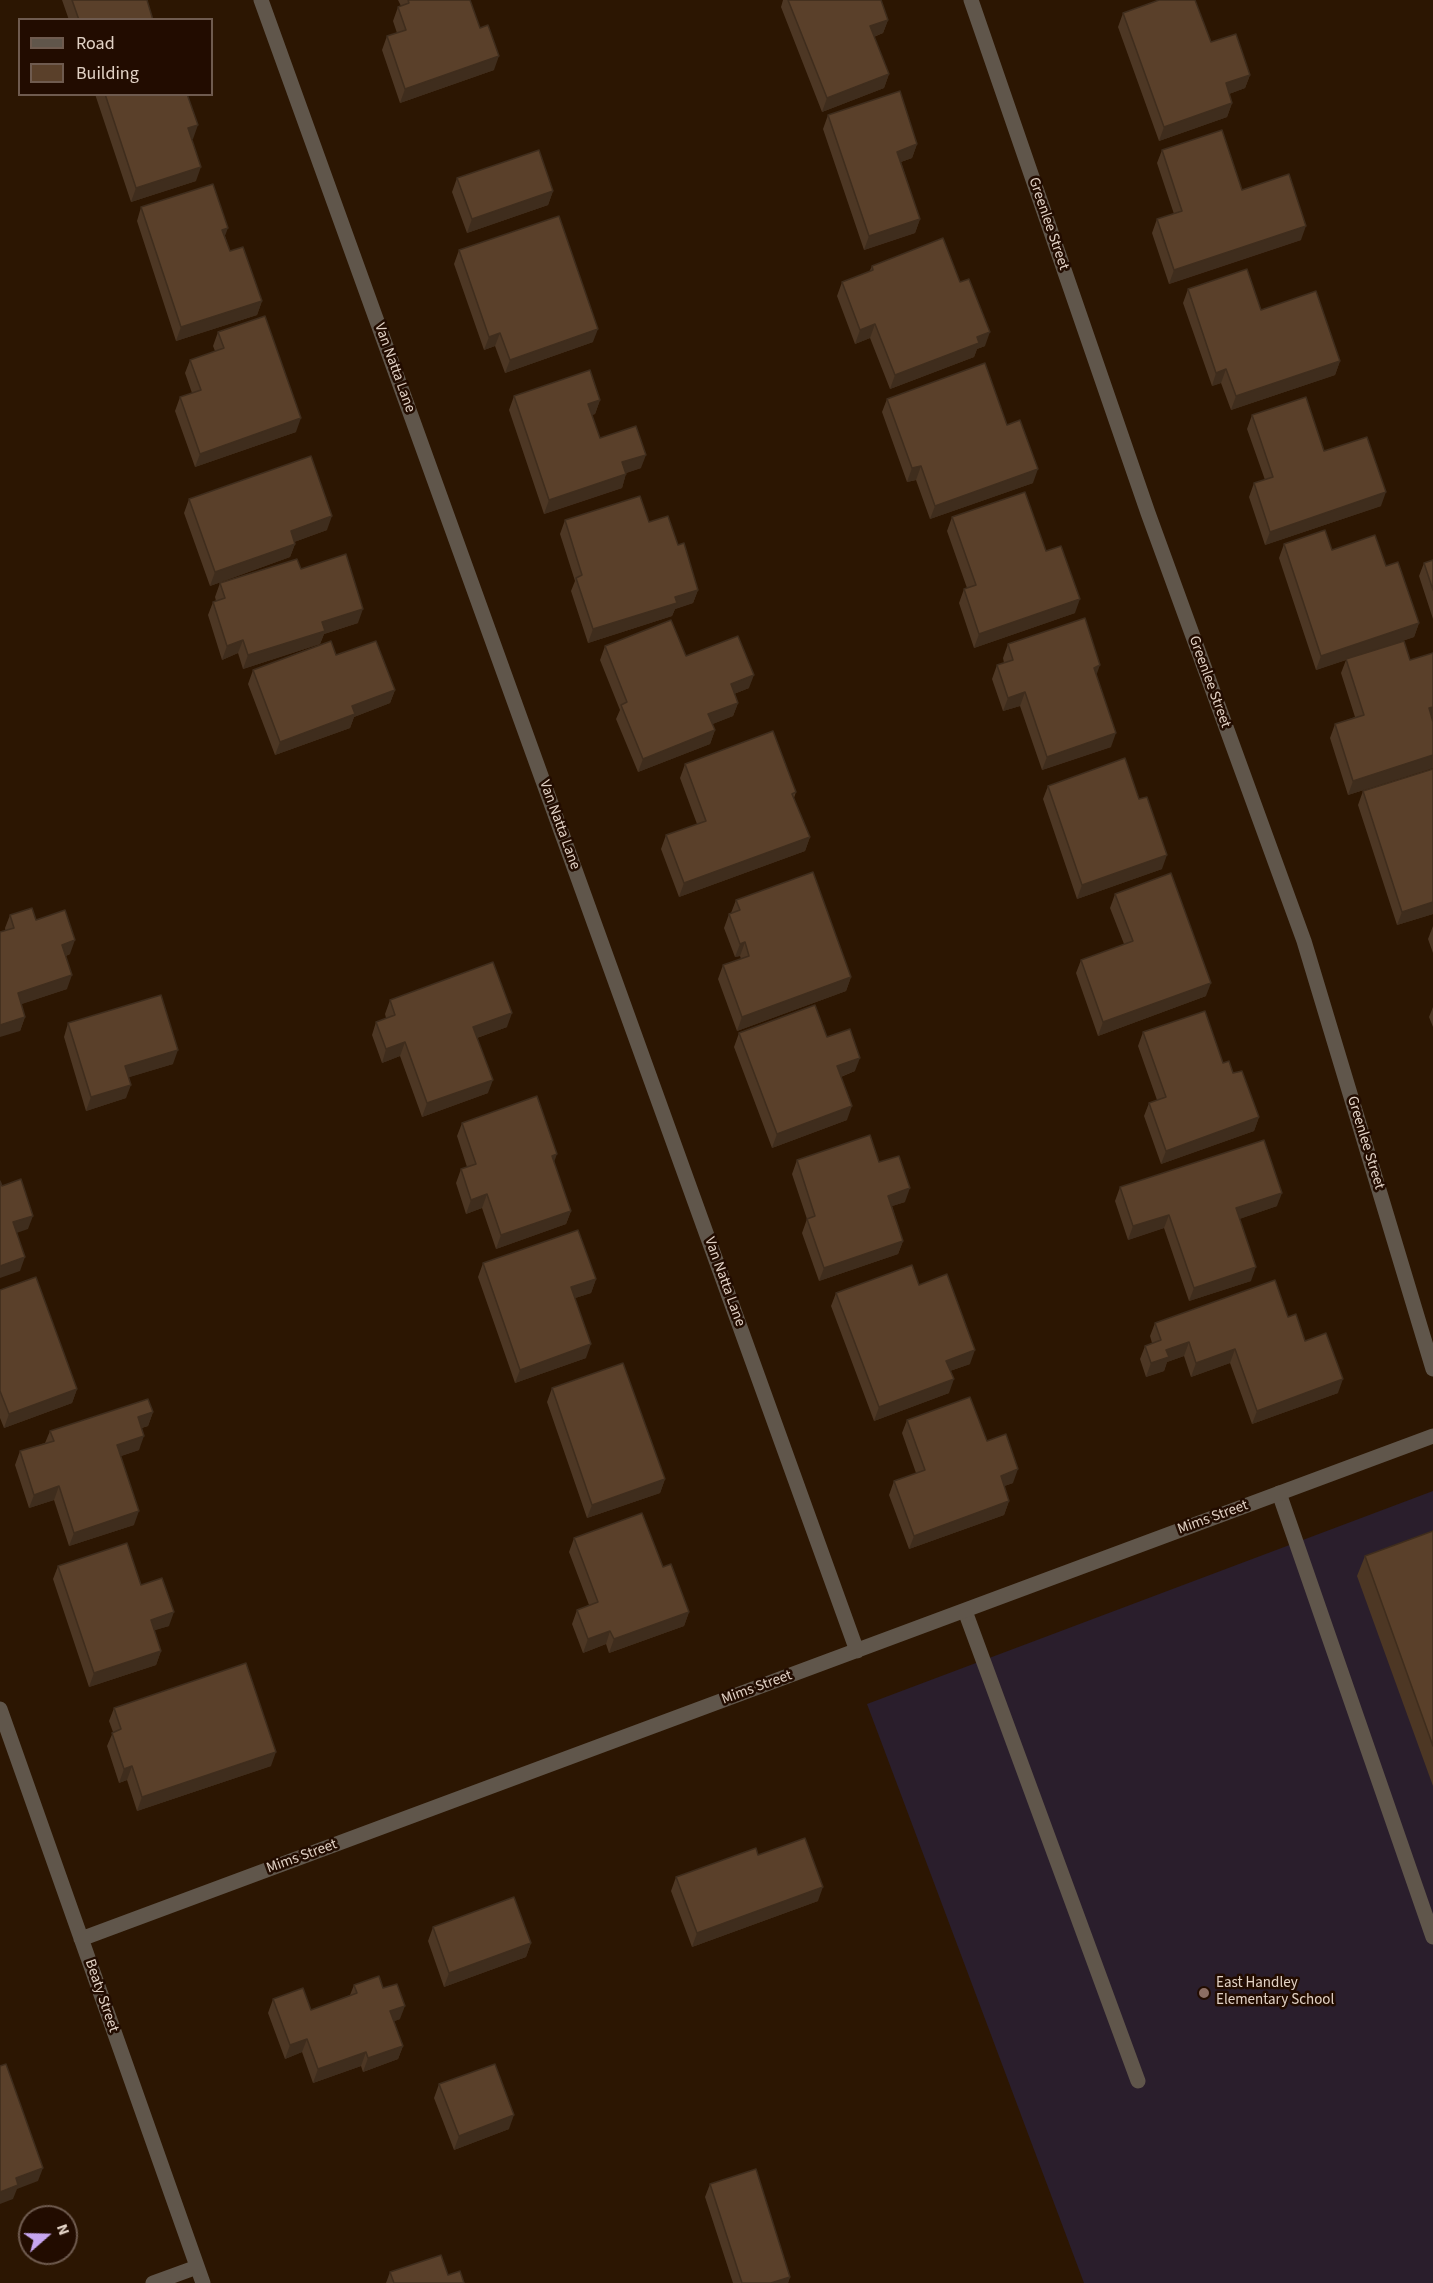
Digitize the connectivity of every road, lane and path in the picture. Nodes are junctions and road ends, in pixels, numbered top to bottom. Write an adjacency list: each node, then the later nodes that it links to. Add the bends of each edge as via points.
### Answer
1 (261, 0): 7 (street, Van Natta Lane)
2 (971, 0): 3 (street, Greenlee Street, via 1148,513 1304,941)
3 (1433, 1369)
4 (1433, 1436): 5 (street, Mims Street)
5 (1279, 1493): 6 (street, Mims Street); 9 (street)
6 (965, 1611): 7 (street, Mims Street); 11 (street)
7 (856, 1651): 10 (street, Mims Street)
8 (0, 1709): 10 (street, Beaty Street)
9 (1433, 1937)
10 (81, 1939): 12 (street, Beaty Street)
11 (1138, 2081)
12 (197, 2268): 13 (street); 14 (street, Beaty Street)
13 (153, 2283)
14 (203, 2283)

